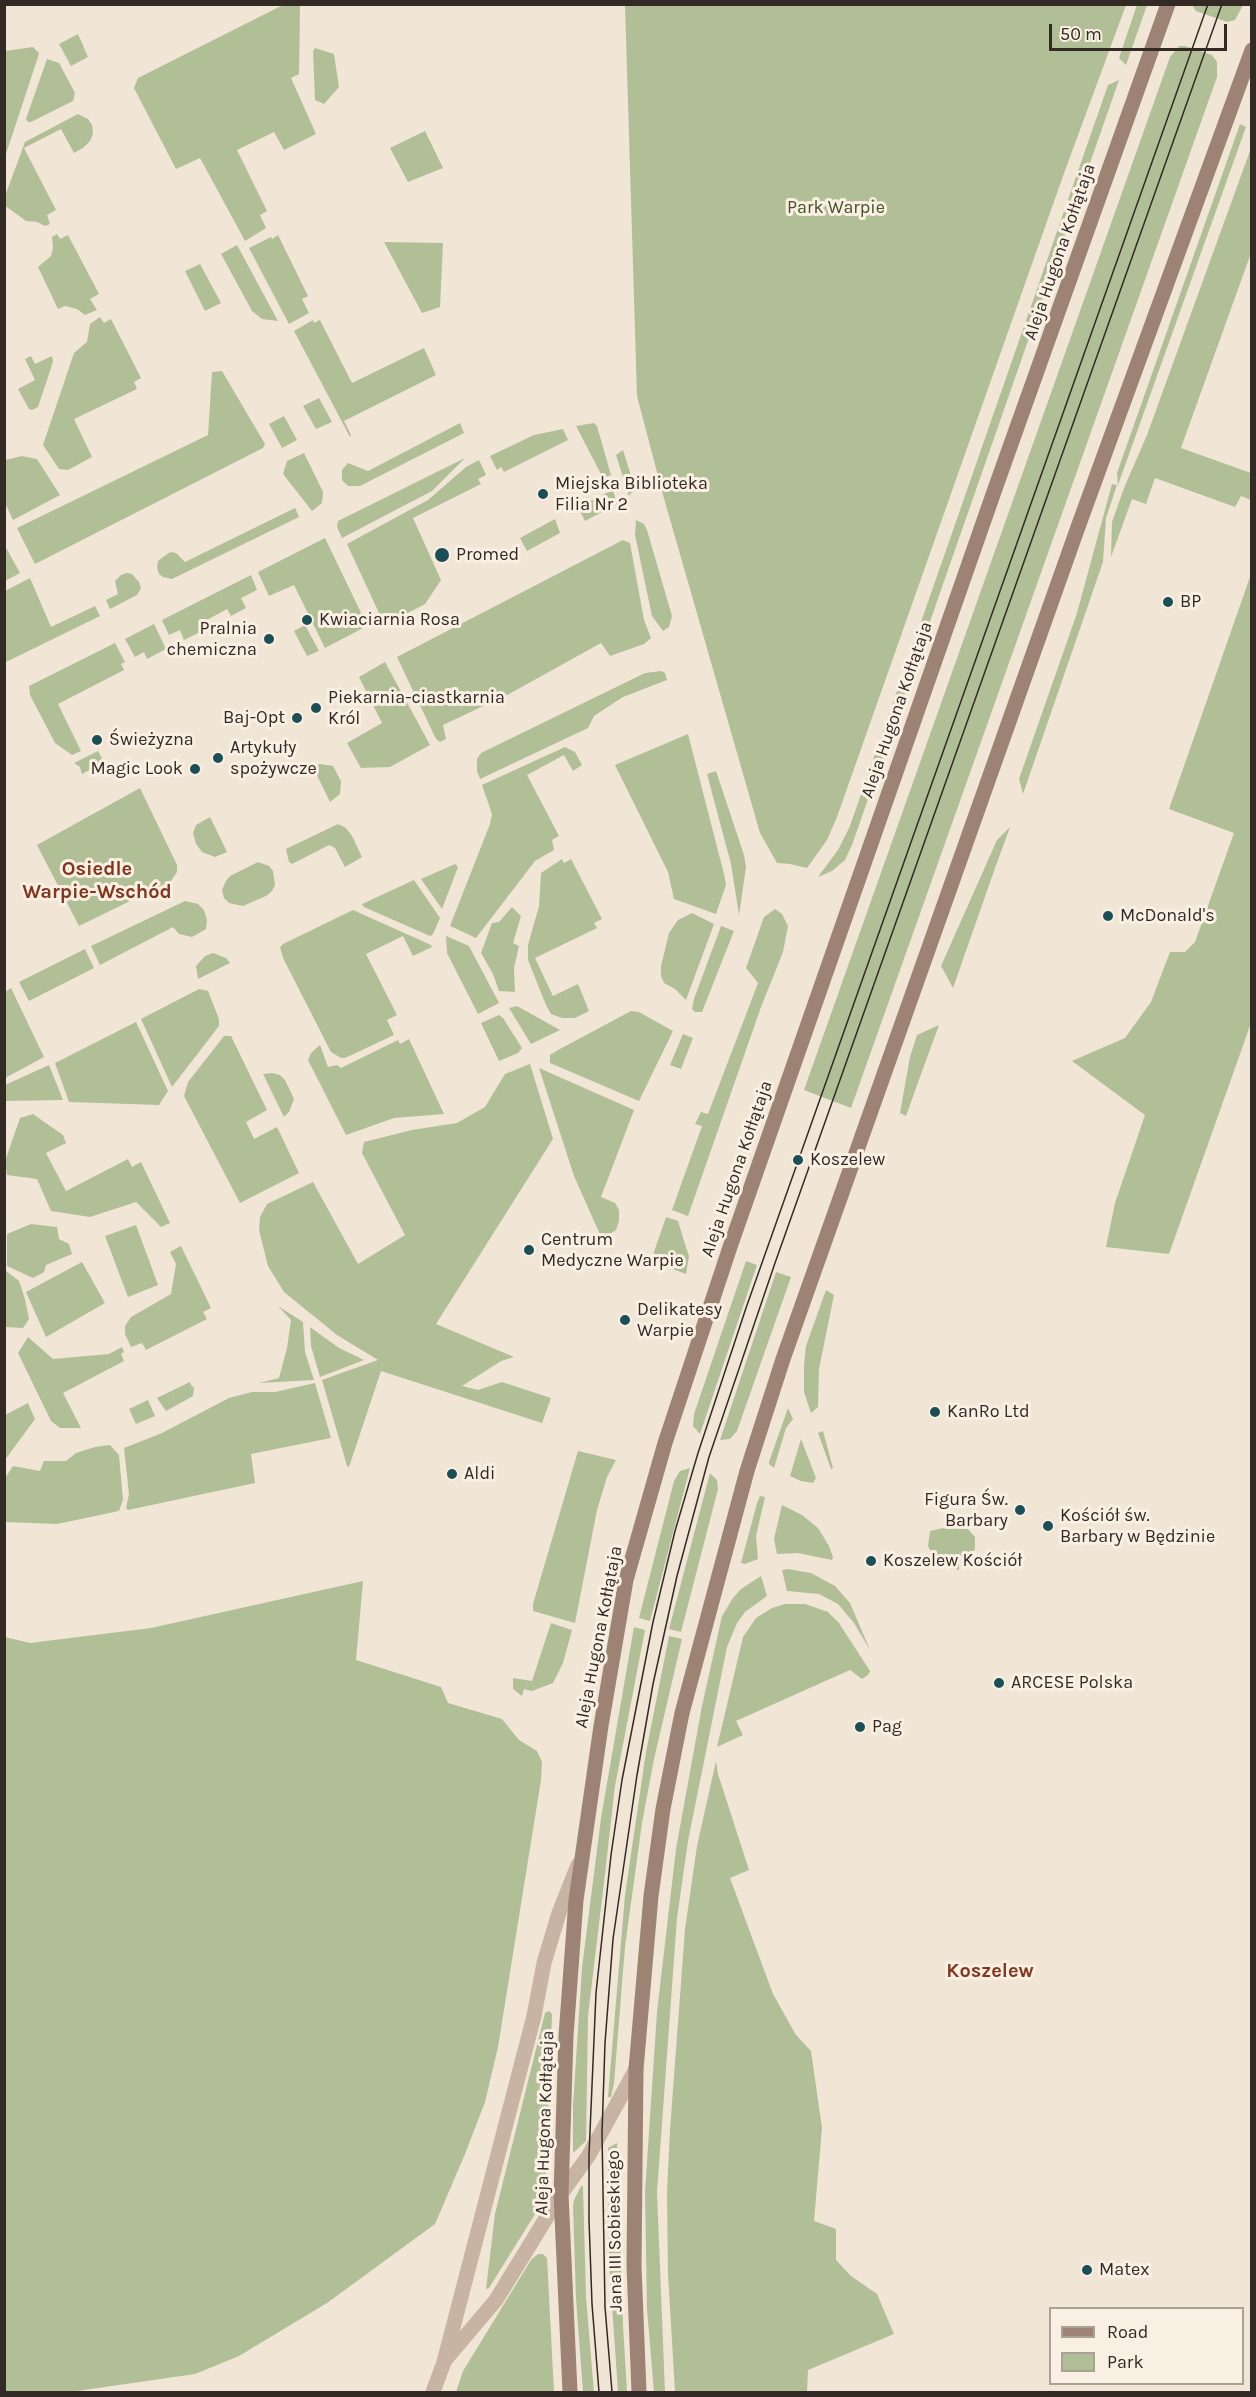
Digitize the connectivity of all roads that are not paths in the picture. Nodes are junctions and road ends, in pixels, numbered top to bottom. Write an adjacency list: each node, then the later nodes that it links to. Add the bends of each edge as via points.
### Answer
1 (1168, 4): 3 (main road, Aleja Hugona Kołłątaja, via 830,959 665,1443 626,1580)
2 (1251, 50): 4 (main road, via 811,1276 747,1471 682,1713 663,1809)
3 (582, 1854): 5 (main road, Aleja Hugona Kołłątaja, via 566,2036); 6 (street, via 544,1963 534,2016)
4 (636, 2069): 5 (street, via 589,2155); 9 (main road, Jana III Sobieskiego, via 634,2266)
5 (561, 2194): 6 (street, via 496,2301); 8 (main road, Aleja Hugona Kołłątaja)
6 (444, 2362): 7 (street)
7 (433, 2392)
8 (570, 2392)
9 (639, 2392)

